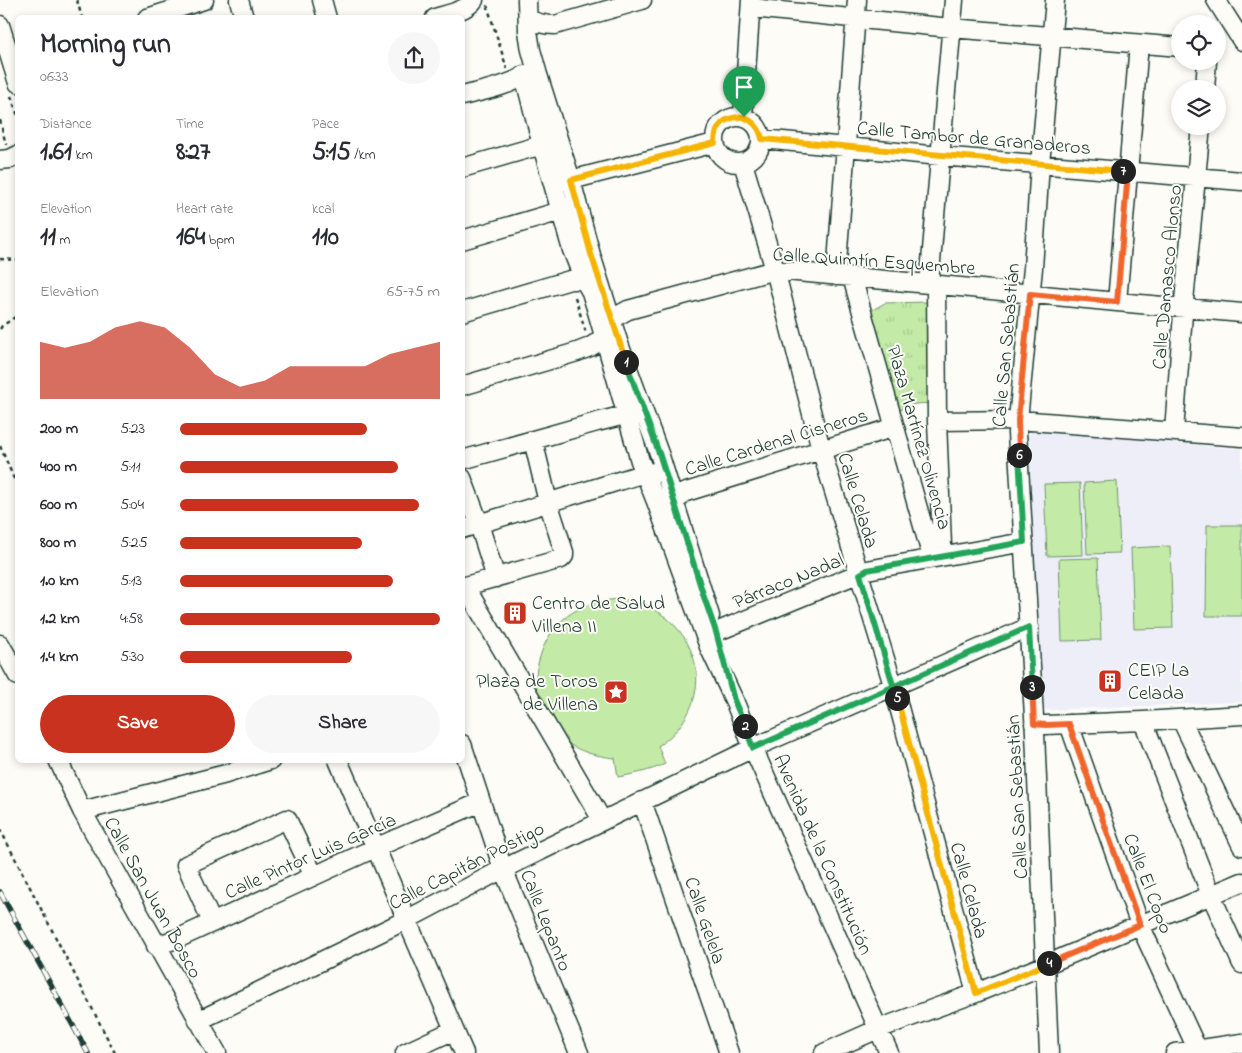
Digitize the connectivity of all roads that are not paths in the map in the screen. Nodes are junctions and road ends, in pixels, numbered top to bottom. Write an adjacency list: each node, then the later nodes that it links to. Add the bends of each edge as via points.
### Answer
1 (204, 0): 13 (street)
2 (239, 0): 14 (street)
3 (322, 0): 15 (street)
4 (474, 0): 16 (street, via 469,6)
5 (518, 0): 26 (street)
6 (527, 0): 17 (street)
7 (642, 0): 17 (street, via 555,25 534,23)
8 (857, 0): 18 (street, Plaza Martínez Olivencia)
9 (954, 0): 20 (street, Plaza Martínez Olivencia)
10 (1055, 0): 21 (street, Calle San Sebastián)
11 (1216, 0): 22 (street)
12 (751, 4): 18 (street); 28 (street)
13 (158, 12)
14 (243, 15)
15 (326, 15)
16 (444, 15)
17 (528, 18): 40 (street, via 531,50)
18 (856, 18): 20 (street); 32 (street, Plaza Martínez Olivencia)
19 (0, 24): 25 (street)
20 (951, 28): 21 (street); 34 (street, Plaza Martínez Olivencia)
21 (1051, 35): 23 (street); 36 (street, Calle San Sebastián)
22 (1242, 41)
23 (1139, 44): 24 (street); 38 (street)
24 (1171, 46)
25 (14, 57)
26 (524, 75): 27 (street); 33 (street, Avenida de la Constitución); 40 (street, via 537,105 558,178 566,182)
27 (465, 95)
28 (744, 117): 30 (street, via 756,125); 31 (street, via 728,118 722,123 717,128)
29 (1200, 135): 39 (street, Calle Damasco Alonso)
30 (762, 139): 32 (street, Calle Tambor de Granaderos); 35 (street, via 759,152)
31 (715, 143): 35 (street, via 716,150 725,160); 40 (street)
32 (845, 147): 34 (street, Calle Tambor de Granaderos); 46 (street, Plaza Martínez Olivencia)
33 (543, 149): 37 (street, via 531,148); 42 (street, Avenida de la Constitución)
34 (940, 156): 36 (street, Calle Tambor de Granaderos); 48 (street, Plaza Martínez Olivencia)
35 (743, 163): 45 (street, Calle Celada)
36 (1040, 164): 38 (street, Calle Tambor de Granaderos); 49 (street, Calle San Sebastián)
37 (465, 167)
38 (1128, 172): 39 (street, Calle Tambor de Granaderos); 50 (street)
39 (1197, 178): 41 (street, Calle Tambor de Granaderos); 52 (street, Calle Damasco Alonso)
40 (571, 180): 44 (street)
41 (1242, 182)
42 (561, 211): 43 (street); 44 (street, via 567,210 572,215 580,242); 47 (street, Avenida de la Constitución)
43 (465, 239)
44 (591, 254): 51 (street)
45 (774, 270): 46 (street, Calle Quimtín Esquembre); 53 (street, Calle Quimtín Esquembre); 65 (street, Calle Celada)
46 (844, 276): 48 (street, Calle Quimtín Esquembre); 61 (street, Plaza Martínez Olivencia)
47 (584, 280): 54 (street, via 570,280); 56 (street, Avenida de la Constitución)
48 (932, 284): 49 (street, Calle Quimtín Esquembre); 60 (street, Plaza Martínez Olivencia)
49 (1030, 294): 50 (street, Calle Quimtín Esquembre); 59 (street, Calle San Sebastián)
50 (1117, 302): 52 (street, Calle Quimtín Esquembre)
51 (606, 303): 53 (street); 56 (street)
52 (1184, 308): 55 (street, Calle Quimtín Esquembre); 62 (street, Calle Damasco Alonso)
53 (628, 310): 56 (street, via 617,316)
54 (465, 311)
55 (1242, 313)
56 (608, 328): 57 (street, via 590,347); 58 (street, Avenida de la Constitución); 70 (street, via 660,456)
57 (465, 385)
58 (627, 417): 64 (street, via 612,418); 67 (street, Avenida de la Constitución)
59 (1018, 420): 60 (street); 62 (street); 72 (street, Calle San Sebastián)
60 (937, 421): 61 (street, Plaza Martínez Olivencia, via 942,544 929,547)
61 (895, 427): 65 (street, Calle Cardenal Cisneros)
62 (1174, 431): 63 (street)
63 (1242, 437)
64 (532, 440): 66 (street); 69 (street)
65 (821, 449): 70 (street, Calle Cardenal Cisneros, via 682,493); 74 (street, Calle Celada)
66 (465, 459)
67 (645, 473): 69 (street); 73 (street, via 660,476 676,525); 83 (street, Avenida de la Constitución, via 709,647)
68 (465, 496): 71 (street)
69 (548, 502): 71 (street); 75 (street, via 564,556)
70 (675, 503): 73 (street)
71 (470, 526): 75 (street)
72 (1024, 542): 74 (street, Párraco Nadal, via 867,570); 78 (street, Calle San Sebastián)
73 (688, 544): 79 (street)
74 (860, 574): 79 (street, Párraco Nadal); 82 (street, Calle Celada)
75 (496, 578): 76 (street)
76 (465, 587)
77 (465, 589): 97 (street)
78 (1029, 627): 82 (street, Calle Capitán Postigo); 87 (street, Calle San Sebastián)
79 (716, 632): 83 (street)
80 (0, 644): 81 (street)
81 (15, 669)
82 (894, 686): 89 (street, Calle Capitán Postigo); 110 (street, Calle Celada)
83 (734, 700): 89 (street, Avenida de la Constitución)
84 (1242, 715): 85 (street)
85 (1180, 719): 86 (street); 98 (street)
86 (1143, 721): 88 (street); 103 (street)
87 (1034, 724): 88 (street); 109 (street, Calle San Sebastián)
88 (1069, 724): 106 (street, Calle El Copo)
89 (753, 748): 94 (street, Calle Capitán Postigo); 112 (street, Avenida de la Constitución)
90 (465, 753): 95 (street, Calle Lepanto)
91 (59, 763): 96 (street, Calle San Juan Bosco)
92 (261, 763): 96 (street)
93 (339, 763): 99 (street)
94 (642, 801): 97 (street, Calle Capitán Postigo); 120 (street, Calle Gelela)
95 (481, 802): 99 (street, Calle Pintor Luis García); 100 (street, Calle Lepanto)
96 (82, 811): 107 (street, Calle San Juan Bosco)
97 (602, 820): 100 (street, Calle Capitán Postigo)
98 (1242, 846)
99 (375, 848): 101 (street, Calle Pintor Luis García); 104 (street)
100 (503, 869): 104 (street, Calle Capitán Postigo); 119 (street, Calle Lepanto)
101 (314, 876): 105 (street, Calle Pintor Luis García); 105 (street, via 287,819 186,864)
102 (1242, 882): 103 (street)
103 (1211, 895): 106 (street); 108 (street)
104 (406, 920): 111 (street, Calle Capitán Postigo); 113 (street)
105 (212, 922): 107 (street, Calle Pintor Luis García)
106 (1140, 925): 109 (street); 115 (street, Calle El Copo)
107 (156, 946): 111 (street, Calle San Juan Bosco)
108 (1242, 964)
109 (1045, 965): 110 (street); 123 (street, Calle San Sebastián)
110 (976, 993): 112 (street)
111 (198, 1021): 116 (street, Calle San Juan Bosco)
112 (878, 1029): 121 (street); 122 (street, Avenida de la Constitución)
113 (454, 1030): 117 (street); 118 (street)
114 (1242, 1043): 115 (street)
115 (1198, 1052): 124 (street)
116 (216, 1053)
117 (405, 1053)
118 (464, 1053)
119 (578, 1053)
120 (729, 1053)
121 (824, 1053)
122 (889, 1053)
123 (1050, 1053)
124 (1176, 1053)

